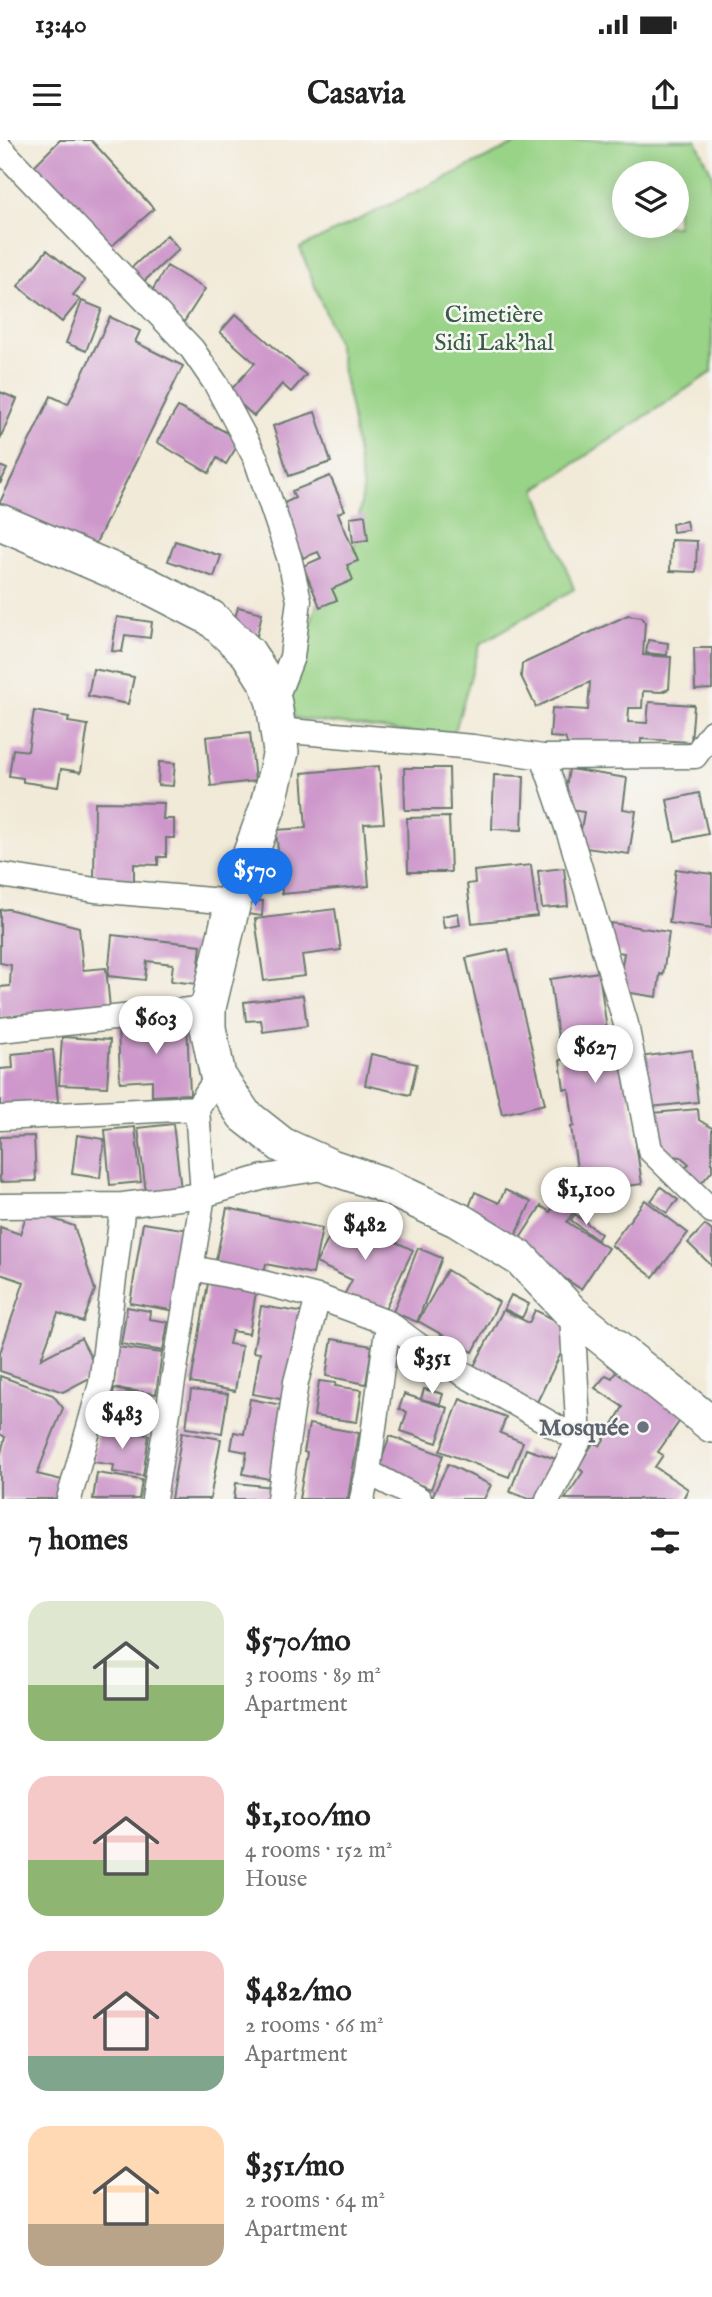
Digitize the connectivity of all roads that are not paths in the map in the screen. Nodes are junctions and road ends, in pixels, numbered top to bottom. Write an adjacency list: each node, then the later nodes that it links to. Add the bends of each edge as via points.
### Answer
1 (0, 148): 3 (street, via 192,349 256,459 299,600 292,657)
2 (0, 522): 3 (main road, via 147,585 211,618 248,653 267,683)
3 (276, 716): 6 (street); 8 (main road, via 281,752 267,809)
4 (712, 732): 5 (street)
5 (703, 756): 6 (street)
6 (543, 757): 18 (street, via 626,1024 650,1150)
7 (0, 875): 8 (street, via 94,890)
8 (233, 902): 9 (main road)
9 (208, 1008): 10 (street); 11 (main road)
10 (0, 1030)
11 (218, 1076): 12 (street); 14 (main road, via 244,1115 282,1145)
12 (197, 1108): 13 (street); 15 (street)
13 (0, 1118)
14 (331, 1167): 15 (street, via 264,1177); 21 (main road, via 379,1183 469,1227 521,1259)
15 (203, 1195): 16 (street); 19 (street)
16 (123, 1205): 17 (street); 26 (street, via 100,1384)
17 (0, 1206)
18 (712, 1211)
19 (192, 1268): 20 (street); 27 (street)
20 (318, 1297): 22 (street); 28 (street, via 296,1382)
21 (572, 1313): 23 (main road); 24 (street)
22 (388, 1323): 24 (street, via 434,1357); 25 (street)
23 (712, 1426)
24 (579, 1440): 31 (street)
25 (368, 1472): 29 (street); 30 (street)
26 (69, 1499)
27 (154, 1499)
28 (279, 1499)
29 (362, 1499)
30 (419, 1499)
31 (548, 1499)

